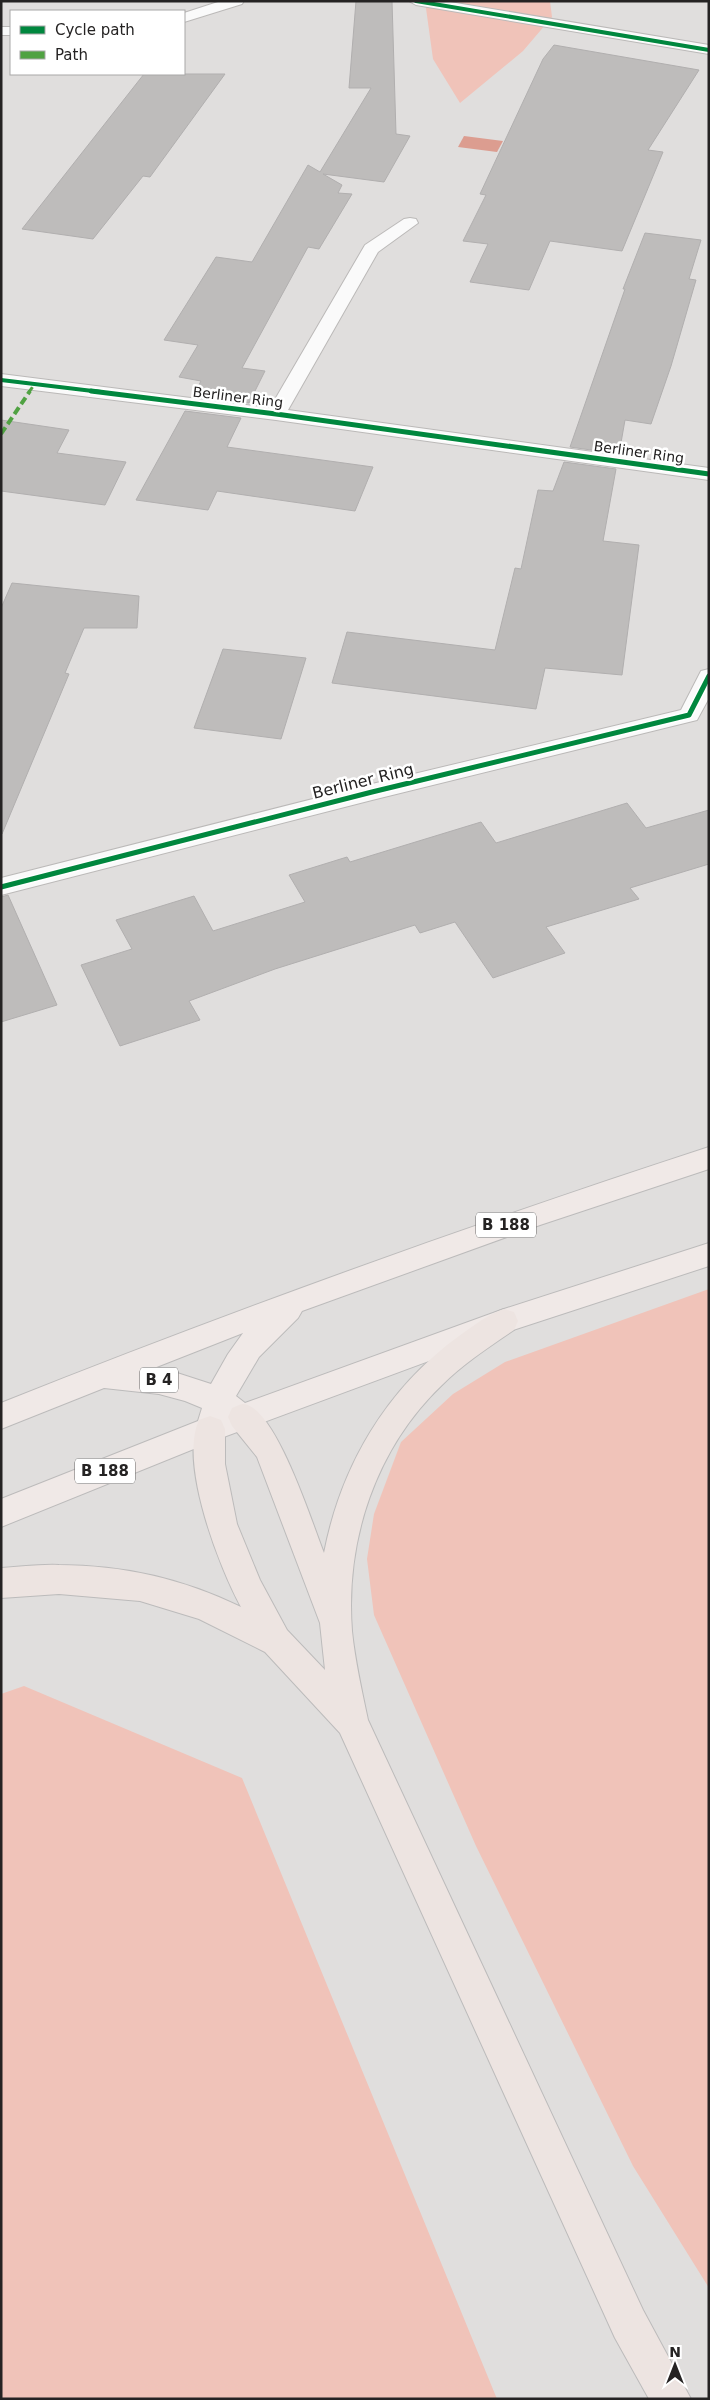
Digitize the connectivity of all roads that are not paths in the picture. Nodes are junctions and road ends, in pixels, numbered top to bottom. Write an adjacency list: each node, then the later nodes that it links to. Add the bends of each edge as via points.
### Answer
1 (237, 1): 3 (street)
2 (416, 1): 4 (street)
3 (185, 18)
4 (709, 50)
5 (410, 223): 7 (street, via 371,249)
6 (1, 380): 7 (street, Berliner Ring)
7 (276, 414): 8 (street, Berliner Ring)
8 (709, 474)
9 (709, 676): 10 (street, Berliner Ring, via 689,715)
10 (1, 887)
11 (709, 1158): 13 (main road, B 188, via 555,1208)
12 (709, 1254): 14 (main road, B 188)
13 (305, 1297): 15 (main road, B 188); 16 (main road, B 188, via 268,1325 238,1360)
14 (504, 1320): 18 (main road, B 188); 22 (highway, via 423,1384 390,1423 364,1468 347,1518 336,1572)
15 (98, 1377): 16 (main road, B 4, via 140,1377 180,1384); 17 (main road, B 188)
16 (217, 1400): 18 (main road, B 4); 19 (main road, B 188)
17 (1, 1416)
18 (242, 1417): 19 (main road, B 188); 22 (highway, via 269,1450)
19 (210, 1429): 20 (main road, B 188); 23 (highway, via 210,1464 221,1524 247,1588)
20 (1, 1513)
21 (1, 1583): 23 (highway, via 59,1580 140,1586 206,1606)
22 (336, 1628): 24 (highway)
23 (276, 1641): 24 (highway)
24 (352, 1722): 25 (highway, via 628,2324)
25 (671, 2399)

